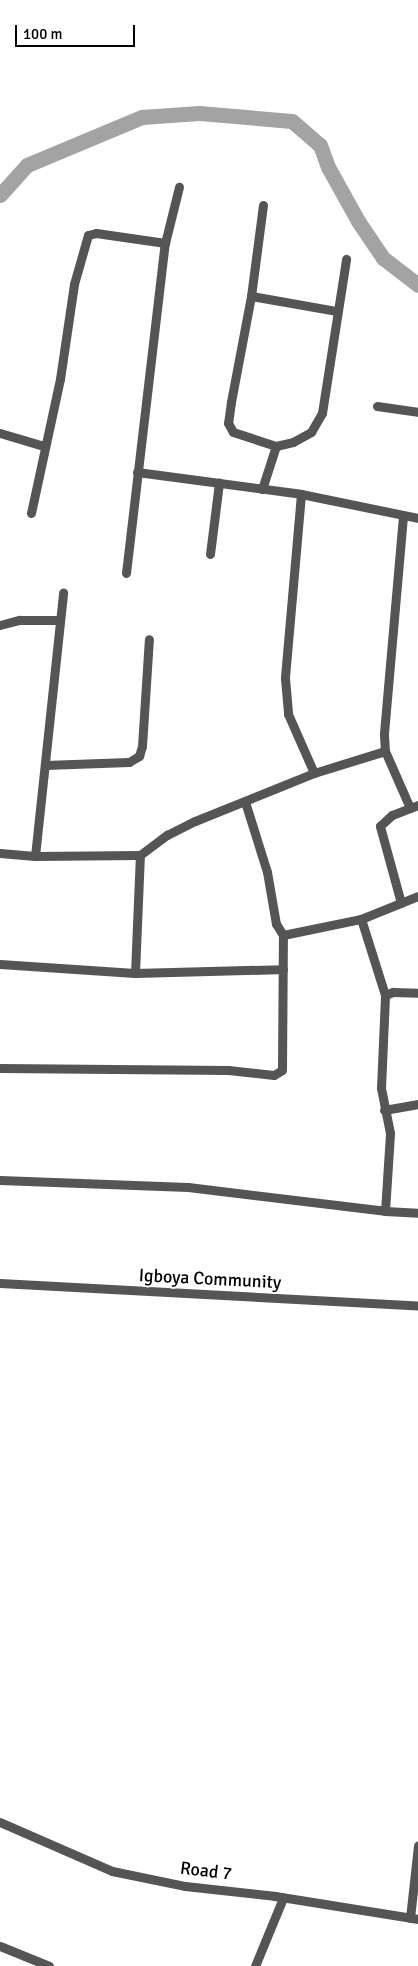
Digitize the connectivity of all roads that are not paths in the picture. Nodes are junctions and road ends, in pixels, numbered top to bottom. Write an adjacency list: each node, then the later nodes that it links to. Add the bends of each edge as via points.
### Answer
1 (179, 187): 3 (street)
2 (263, 205): 5 (street)
3 (165, 243): 10 (street, via 96,233 88,235 74,284 60,379); 12 (street)
4 (346, 259): 6 (street)
5 (251, 296): 6 (street); 11 (street, via 228,423 232,432)
6 (336, 311): 11 (street, via 322,413 311,432 293,442)
7 (376, 406): 8 (street)
8 (418, 412)
9 (0, 433): 10 (street)
10 (44, 446): 16 (street)
11 (276, 446): 14 (street)
12 (137, 472): 13 (street); 20 (street)
13 (219, 482): 14 (street); 19 (street)
14 (262, 489): 15 (street)
15 (301, 494): 17 (street); 27 (street, via 285,678 288,714)
16 (31, 513)
17 (403, 516): 18 (street); 25 (street, via 384,734)
18 (418, 518)
19 (210, 554)
20 (126, 573)
21 (63, 592): 22 (street)
22 (60, 620): 23 (street, via 19,620); 26 (street)
23 (0, 625)
24 (149, 639): 26 (street, via 139,756 129,762)
25 (386, 751): 27 (street); 29 (street)
26 (45, 765): 32 (street)
27 (314, 773): 28 (street)
28 (245, 802): 31 (street, via 167,835); 36 (street, via 267,872 276,924)
29 (414, 807): 34 (street, via 392,815 380,826)
30 (0, 853): 32 (street)
31 (140, 855): 32 (street); 39 (street)
32 (35, 856)
33 (418, 896): 34 (street)
34 (401, 903): 35 (street)
35 (360, 919): 36 (street); 41 (street)
36 (283, 935): 38 (street)
37 (0, 964): 39 (street)
38 (283, 970): 39 (street); 42 (street, via 282,1070 274,1075 228,1070)
39 (135, 973)
40 (418, 993): 41 (street, via 393,992)
41 (385, 995): 44 (street, via 381,1088)
42 (0, 1068)
43 (418, 1104): 44 (street)
44 (384, 1110): 46 (street, via 390,1133)
45 (0, 1180): 46 (street, via 188,1187)
46 (385, 1210): 47 (street)
47 (418, 1213)
48 (0, 1283): 49 (street, Igboya Community)
49 (418, 1306)
50 (0, 1822): 52 (street, Road 7, via 112,1871 185,1886)
51 (418, 1845): 53 (street)
52 (282, 1898): 53 (street, Road 7); 56 (street)
53 (414, 1918)
54 (0, 1946): 55 (street)
55 (49, 1966)
56 (255, 1966)

